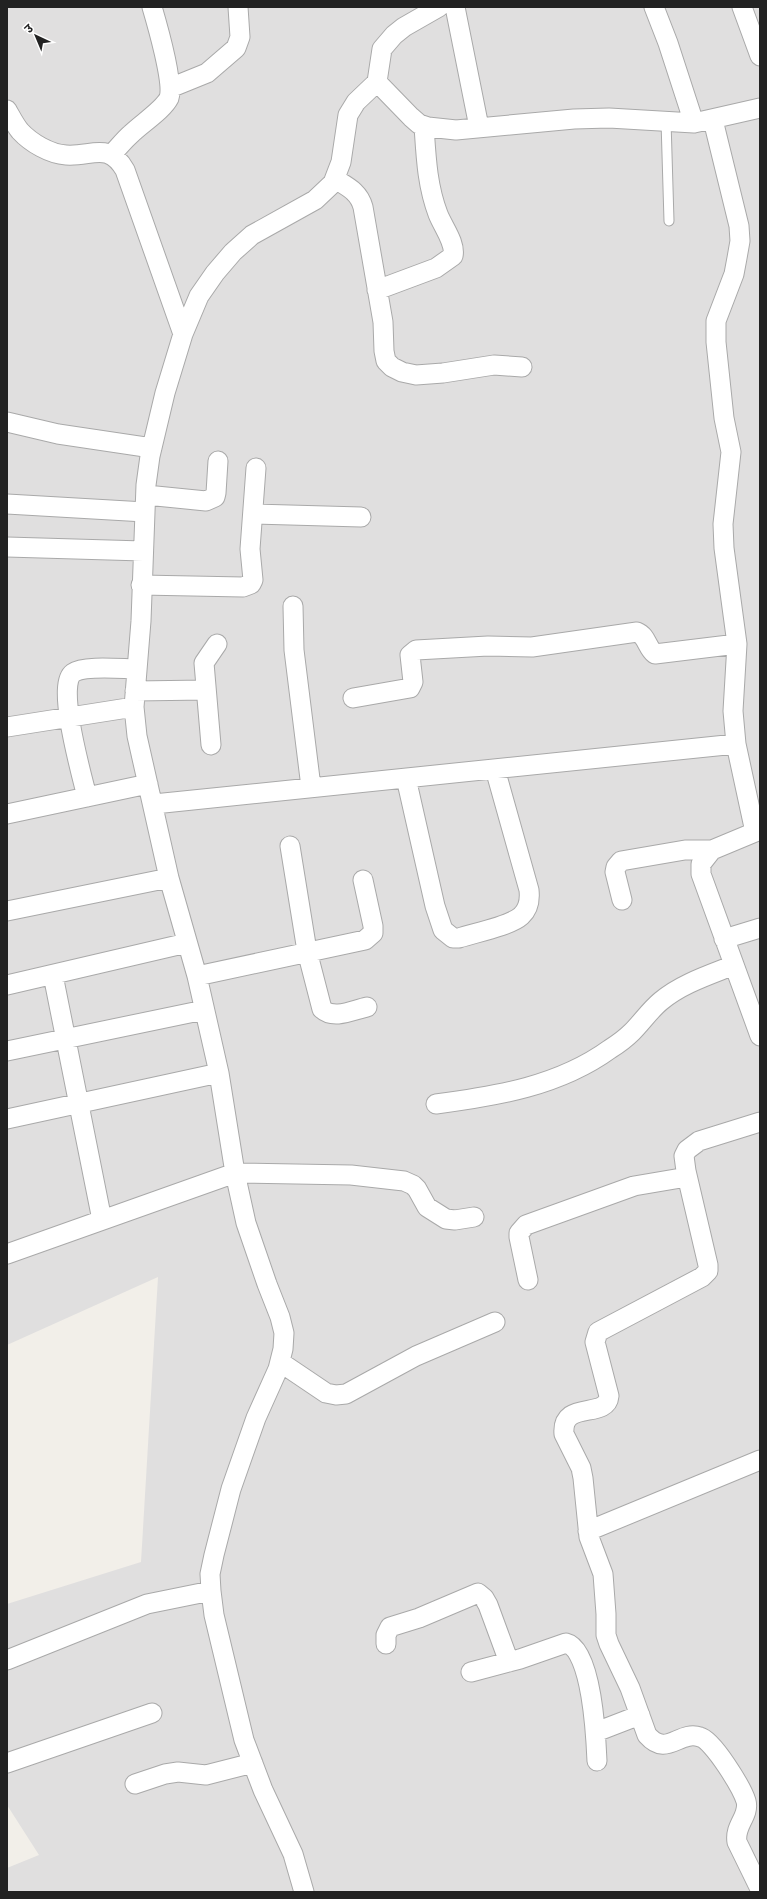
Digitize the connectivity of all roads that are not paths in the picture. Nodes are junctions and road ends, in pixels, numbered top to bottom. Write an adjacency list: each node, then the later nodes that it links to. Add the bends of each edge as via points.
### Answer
1 (152, 7): 9 (street)
2 (238, 7): 9 (street, via 240,37 236,48 208,73)
3 (439, 7): 8 (street, via 404,27 386,44 380,57)
4 (455, 7): 16 (street)
5 (654, 7): 14 (street)
6 (742, 7): 7 (street)
7 (760, 56)
8 (377, 82): 15 (street, via 411,117); 18 (street, via 351,109 346,124 341,162)
9 (170, 88): 17 (street, via 163,106)
10 (760, 108): 12 (street)
11 (7, 110): 17 (street, via 20,131 50,151 65,155 103,152)
12 (713, 120): 14 (street); 36 (street, via 739,226 740,241 734,274 716,321 724,418 731,452 723,524 724,548)
13 (666, 121): 14 (street); 16 (street, via 609,118); 19 (lane)
14 (694, 123)
15 (424, 126): 16 (street, via 456,130); 20 (street, via 429,182 441,221 452,245 453,256 436,268)
16 (479, 127)
17 (112, 154): 21 (street, via 125,170)
18 (335, 179): 20 (street, via 352,189 361,199); 21 (street, via 315,200 259,230 233,252 199,296)
19 (669, 221)
20 (377, 290): 22 (street, via 383,322 384,351 386,360 392,367 416,375 494,365)
21 (183, 334): 24 (street, via 165,392)
22 (522, 367)
23 (7, 422): 24 (street, via 58,434)
24 (152, 448): 28 (street)
25 (218, 461): 28 (street, via 216,493 210,500)
26 (256, 468): 29 (street)
27 (7, 504): 28 (street)
28 (145, 504): 32 (street)
29 (253, 514): 30 (street); 33 (street, via 250,549 253,580 248,586)
30 (361, 517)
31 (7, 547): 32 (street)
32 (143, 551): 33 (street)
33 (142, 585): 37 (street)
34 (293, 606): 48 (street, via 294,650)
35 (217, 644): 38 (street, via 204,663)
36 (737, 644): 39 (street, via 655,654 644,636 637,632 532,647 481,646 416,650 410,655 413,682 410,688); 43 (street, via 733,711)
37 (136, 669): 40 (street); 41 (street, via 85,669 72,673 66,685)
38 (205, 690): 40 (street); 44 (street)
39 (353, 698)
40 (135, 699): 41 (street); 47 (street, via 138,736)
41 (69, 717): 42 (street); 49 (street)
42 (7, 727)
43 (736, 744): 45 (street); 52 (street)
44 (211, 745)
45 (495, 769): 46 (street); 46 (street, via 530,899 523,915 514,921 459,938 453,938 443,930 435,906)
46 (406, 778): 48 (street)
47 (148, 784): 49 (street); 50 (street)
48 (311, 787): 50 (street)
49 (86, 797): 51 (street)
50 (154, 804): 55 (street)
51 (7, 814)
52 (758, 831): 54 (street)
53 (290, 846): 62 (street)
54 (712, 850): 57 (street, via 685,850 622,861 615,872); 60 (street, via 701,864 701,874)
55 (169, 878): 58 (street); 61 (street)
56 (363, 880): 62 (street, via 373,926 372,933 365,940)
57 (622, 900)
58 (7, 911)
59 (760, 928): 60 (street)
60 (724, 939): 63 (street)
61 (187, 943): 64 (street); 65 (street)
62 (307, 951): 65 (street); 67 (street, via 322,1009 333,1015)
63 (734, 965): 69 (street); 73 (street, via 673,993 652,1009 632,1032 609,1050 575,1069 517,1091)
64 (53, 975): 66 (street); 70 (street)
65 (197, 976): 68 (street)
66 (7, 984)
67 (367, 1007)
68 (204, 1010): 70 (street); 72 (street)
69 (760, 1036)
70 (66, 1040): 71 (street); 74 (street)
71 (7, 1051)
72 (219, 1073): 74 (street); 77 (street)
73 (436, 1104)
74 (79, 1105): 75 (street); 80 (street)
75 (7, 1119)
76 (760, 1122): 78 (street, via 693,1145 684,1156)
77 (235, 1173): 79 (street, via 351,1175 404,1181 417,1189 427,1207 446,1219); 80 (street); 84 (street, via 246,1223 284,1333)
78 (687, 1177): 82 (street, via 628,1188 526,1225 519,1233 519,1237); 86 (street, via 708,1271 702,1277 598,1332 595,1342 609,1401 603,1407 575,1413 565,1422 564,1434 581,1468)
79 (474, 1217)
80 (102, 1220): 81 (street)
81 (7, 1254)
82 (528, 1280)
83 (495, 1322): 84 (street, via 416,1356 346,1394 326,1393)
84 (280, 1362): 87 (street, via 256,1418 231,1489 210,1574)
85 (760, 1460): 86 (street)
86 (588, 1530): 93 (street, via 602,1574 608,1644)
87 (211, 1591): 89 (street, via 147,1604); 97 (street, via 228,1676 244,1740)
88 (386, 1644): 90 (street, via 386,1635 390,1627 478,1594 488,1605)
89 (7, 1660)
90 (509, 1662): 91 (street); 94 (street, via 566,1643 575,1647 587,1679)
91 (471, 1672)
92 (152, 1713): 96 (street)
93 (640, 1715): 94 (street); 99 (street, via 652,1741 667,1745 689,1736 702,1737 718,1753 746,1800 746,1812 736,1835 737,1842)
94 (596, 1732): 95 (street)
95 (597, 1761)
96 (7, 1763)
97 (253, 1763): 98 (street, via 206,1775 178,1772 165,1774); 100 (street, via 293,1854)
98 (135, 1784)
99 (760, 1889)
100 (304, 1892)

